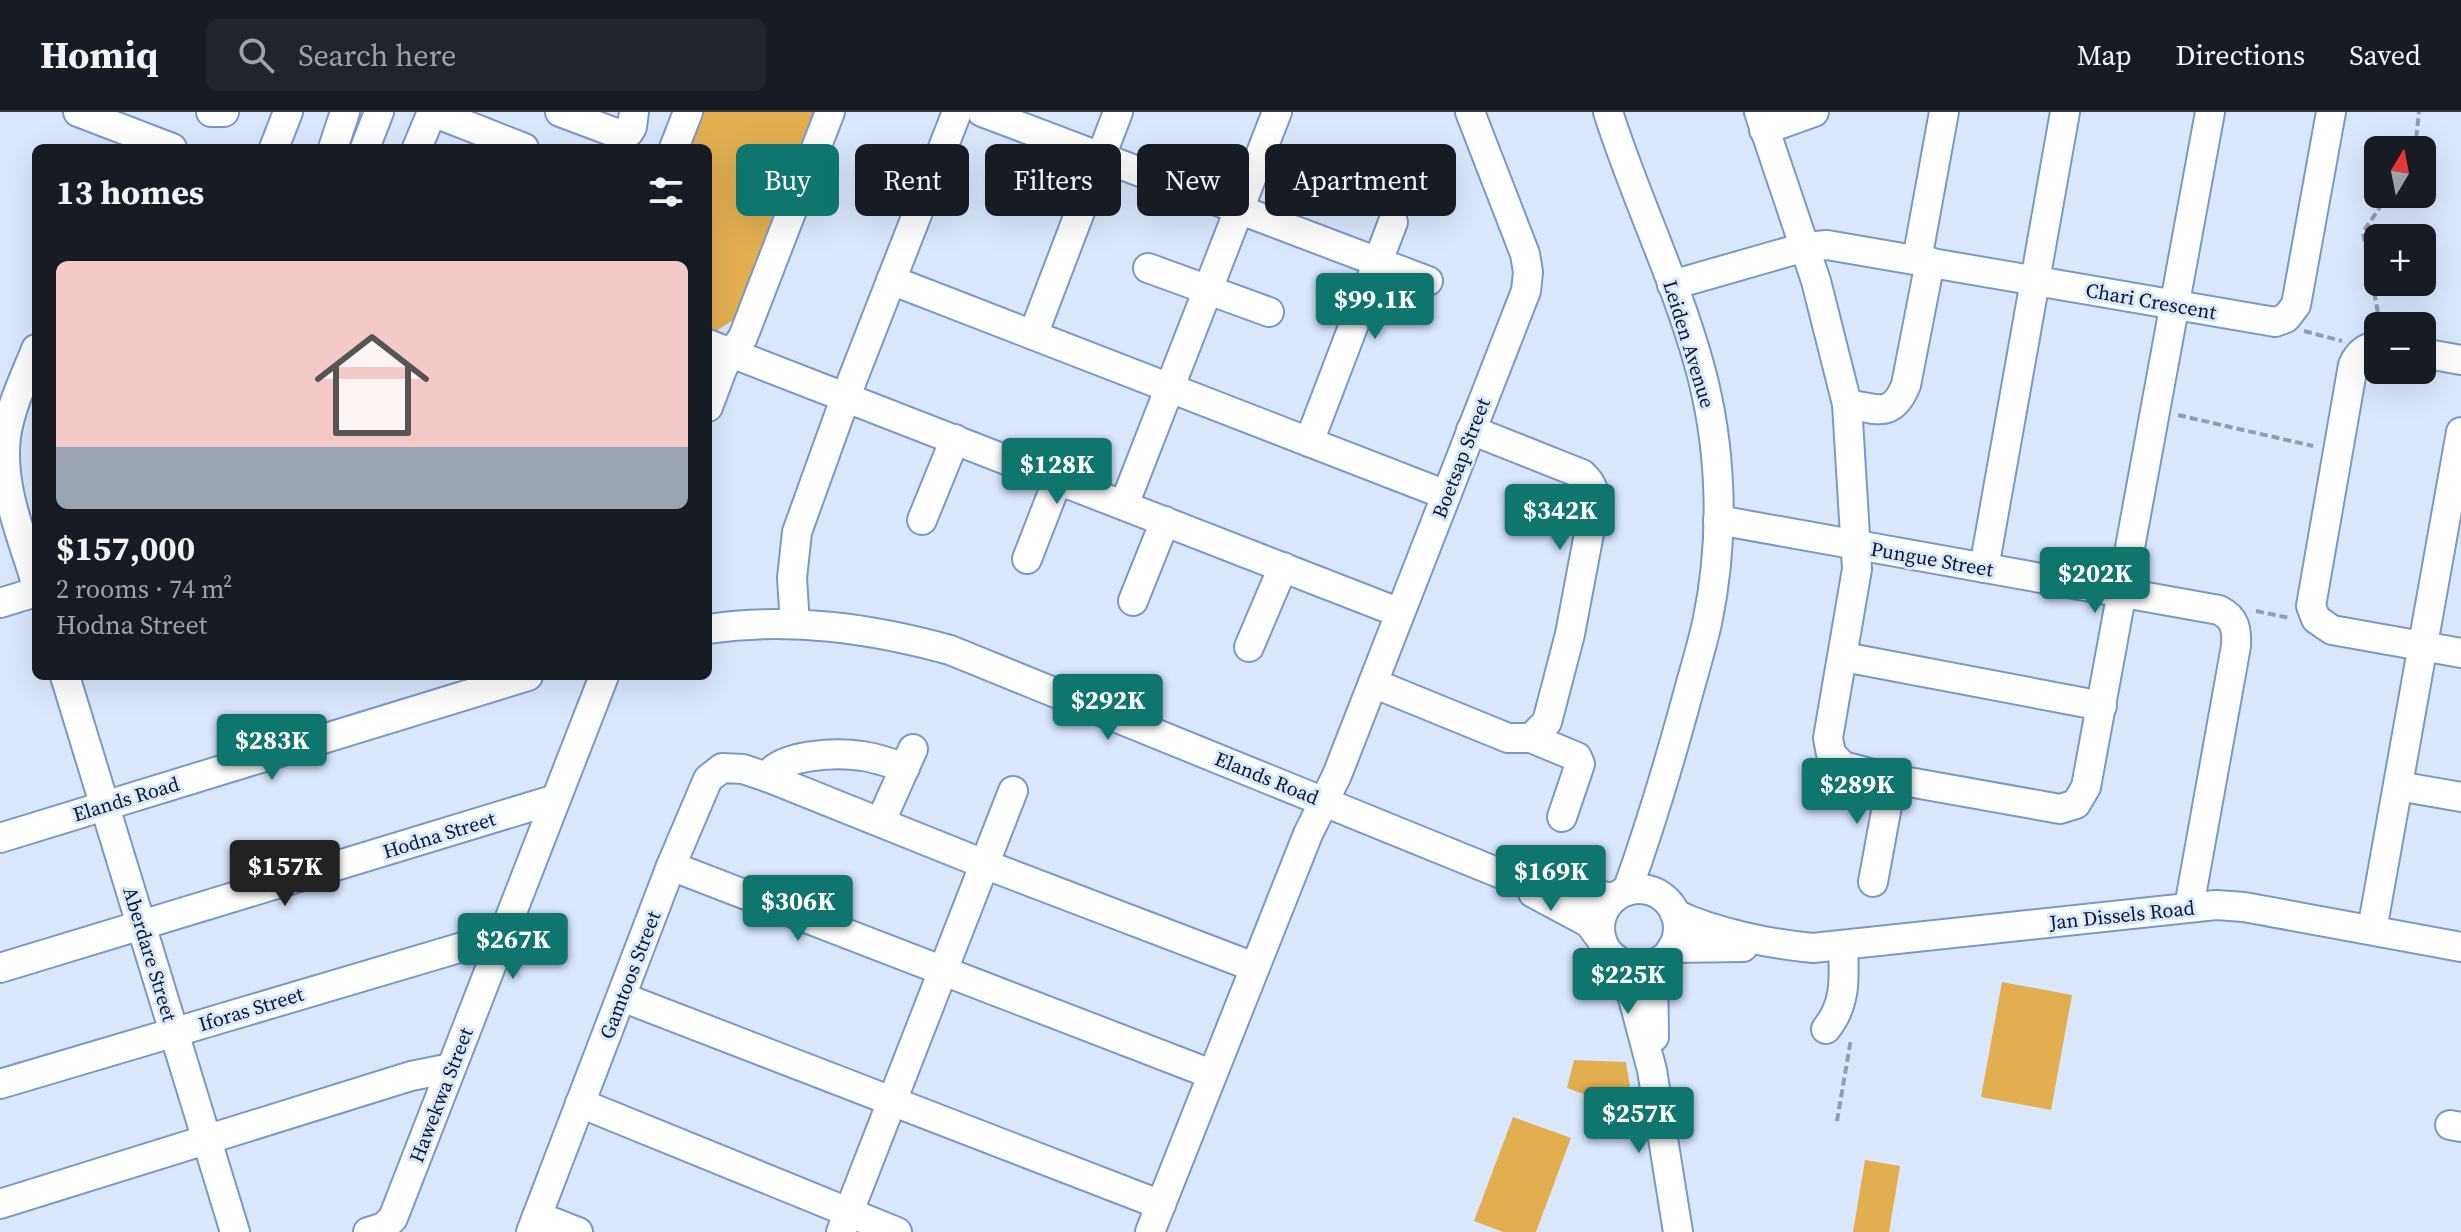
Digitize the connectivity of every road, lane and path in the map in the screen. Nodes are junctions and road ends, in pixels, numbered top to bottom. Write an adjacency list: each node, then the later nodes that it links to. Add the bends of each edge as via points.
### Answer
1 (78, 112): 25 (street)
2 (211, 112): 3 (street)
3 (224, 112)
4 (288, 112): 28 (street)
5 (345, 112): 29 (street)
6 (379, 112): 30 (street)
7 (432, 112): 31 (street); 32 (street)
8 (561, 112): 9 (street, via 622,133 632,127)
9 (634, 112)
10 (688, 112): 33 (street)
11 (830, 112): 57 (street, via 743,337)
12 (957, 112): 46 (street)
13 (982, 112): 34 (street)
14 (1118, 112): 35 (street)
15 (1277, 112): 36 (street)
16 (1470, 112): 67 (street, Boetsap Street, via 1528,272 1526,291)
17 (1608, 112): 49 (street, Leiden Avenue)
18 (1814, 112): 24 (street)
19 (1944, 112): 43 (street)
20 (2065, 112): 47 (street)
21 (2210, 112): 51 (street)
22 (2331, 112): 54 (street, via 2296,305 2286,318)
23 (2419, 112): 26 (path)
24 (1762, 121): 42 (street)
25 (121, 129): 27 (street)
26 (2416, 136)
27 (161, 144)
28 (276, 144)
29 (334, 144)
30 (367, 144)
31 (419, 144)
32 (514, 144)
33 (676, 144)
34 (1067, 144)
35 (1106, 144)
36 (1249, 184)
37 (2379, 208): 53 (path, via 2363,232)
38 (1249, 214): 44 (street)
39 (1078, 216): 55 (street)
40 (1237, 216): 50 (street)
41 (1393, 222): 44 (street)
42 (1805, 247): 43 (street, Chari Crescent, via 1839,246); 49 (street, Chari Crescent); 65 (street)
43 (1924, 261): 47 (street, Chari Crescent); 65 (street, via 1906,385 1898,402 1883,410)
44 (1377, 262): 48 (street); 70 (street)
45 (1148, 268): 50 (street)
46 (891, 280): 55 (street); 64 (street)
47 (2035, 280): 51 (street, Chari Crescent); 81 (street)
48 (1428, 281)
49 (1672, 285): 76 (street, Leiden Avenue, via 1709,404)
50 (1208, 289): 52 (street); 62 (street)
51 (2175, 305): 54 (street, Chari Crescent); 66 (street)
52 (1269, 312)
53 (2372, 312)
54 (2269, 322): 56 (path)
55 (1033, 335): 62 (street)
56 (2364, 338)
57 (721, 348): 63 (street, via 723,367); 64 (street)
58 (2364, 350): 71 (street, via 2353,365)
59 (2436, 356): 60 (street)
60 (2461, 360)
61 (32, 367): 82 (street, via 10,417 5,456 11,503)
62 (1170, 388): 70 (street); 74 (street)
63 (712, 396)
64 (846, 396): 69 (street); 89 (street, via 797,532)
65 (1847, 404): 78 (street)
66 (2156, 410): 71 (path); 84 (street)
67 (1471, 430): 73 (street, Boetsap Street); 101 (street, via 1582,474 1595,493 1581,583 1547,722)
68 (2461, 432): 92 (street)
69 (955, 439): 72 (street); 75 (street)
70 (1309, 442): 73 (street)
71 (2337, 451): 90 (street, via 2310,600)
72 (1058, 479): 74 (street); 79 (street)
73 (1446, 495): 87 (street, Boetsap Street)
74 (1124, 505): 77 (street)
75 (922, 520)
76 (1718, 520): 78 (street, Pungue Street); 102 (street, Leiden Avenue, via 1707,623)
77 (1165, 521): 80 (street); 85 (street)
78 (1857, 545): 81 (street, Pungue Street); 95 (street)
79 (1027, 559)
80 (1283, 567): 87 (street); 93 (street)
81 (1984, 568): 84 (street, Pungue Street)
82 (32, 570)
83 (32, 593): 86 (street)
84 (2123, 594): 88 (street, Pungue Street, via 2219,610); 100 (street)
85 (1133, 601)
86 (0, 603)
87 (1400, 613): 99 (street, Boetsap Street)
88 (2233, 620): 90 (path, via 2246,610); 120 (street, via 2236,646)
89 (795, 624): 91 (street, Elands Road); 109 (street, Elands Road, via 873,631 950,650)
90 (2322, 625): 92 (street)
91 (712, 629)
92 (2422, 646): 94 (street); 105 (street)
93 (1249, 647)
94 (2461, 653)
95 (1844, 657): 100 (street); 104 (street, via 1828,738 1831,754 1843,766)
96 (66, 680): 110 (street, Aberdare Street)
97 (515, 680): 110 (street, Elands Road)
98 (602, 680): 108 (street, Hawekwa Street)
99 (1373, 683): 101 (street, via 1508,738); 109 (street, Boetsap Street)
100 (2102, 706): 104 (street, via 2086,787 2082,798 2067,808)
101 (1531, 738): 111 (street, via 1579,759)
102 (1666, 773): 118 (street, Leiden Avenue); 119 (street, Leiden Avenue, via 1656,873)
103 (767, 777): 112 (street, Gamtoos Street); 112 (street, via 778,764 793,759 846,754 909,759); 115 (street, Gamtoos Street, via 731,767 714,772)
104 (1892, 779): 117 (street)
105 (2398, 786): 107 (street); 122 (street)
106 (1013, 791): 114 (street)
107 (2461, 797)
108 (556, 799): 121 (street, Hodna Street); 123 (street, Hawekwa Street)
109 (1325, 801): 116 (street, Elands Road); 129 (street, Boetsap Street)
110 (105, 806): 113 (street, Elands Road); 121 (street, Aberdare Street)
111 (1562, 817)
112 (881, 821): 114 (street, Gamtoos Street)
113 (0, 838)
114 (984, 864): 129 (street, Gamtoos Street); 131 (street)
115 (671, 866): 131 (street); 132 (street, Gamtoos Street)
116 (1499, 873): 118 (street, Elands Road, via 1567,890); 127 (street, Elands Road, via 1589,923)
117 (1873, 882)
118 (1620, 894): 119 (street, via 1651,891); 127 (street, via 1602,916)
119 (1668, 905): 124 (street, Jan Dissels Road, via 1691,922); 128 (street, via 1677,937)
120 (2189, 907): 122 (street, Jan Dissels Road, via 2244,907); 125 (street, Jan Dissels Road)
121 (141, 924): 130 (street, Hodna Street); 134 (street, Aberdare Street)
122 (2372, 930): 126 (street, Jan Dissels Road)
123 (503, 935): 134 (street, Iforas Street); 135 (street, Hawekwa Street)
124 (1780, 945): 125 (street, Jan Dissels Road); 128 (street, Jan Dissels Road)
125 (1843, 945): 133 (street, via 1838,1014)
126 (2461, 947)
127 (1608, 949): 128 (street, via 1630,966); 136 (street, via 1633,998)
128 (1662, 956): 136 (street)
129 (1254, 967): 137 (street, Boetsap Street)
130 (0, 968)
131 (943, 971): 137 (street); 139 (street)
132 (622, 997): 139 (street); 140 (street, Gamtoos Street)
133 (1826, 1029)
134 (174, 1032): 138 (street, Iforas Street); 141 (street, Aberdare Street)
135 (451, 1068): 141 (street); 147 (street, Hawekwa Street, via 393,1218)
136 (1652, 1070): 151 (street)
137 (1211, 1074): 143 (street, Boetsap Street)
138 (0, 1084)
139 (892, 1102): 143 (street); 144 (street)
140 (580, 1103): 144 (street); 145 (street, Gamtoos Street)
141 (207, 1140): 142 (street); 146 (street, Aberdare Street)
142 (0, 1204)
143 (1161, 1205): 150 (street, Boetsap Street)
144 (845, 1222): 149 (street)
145 (534, 1224): 148 (street)
146 (235, 1232)
147 (368, 1232)
148 (578, 1232)
149 (897, 1232)
150 (1150, 1232)
151 (1678, 1232)

